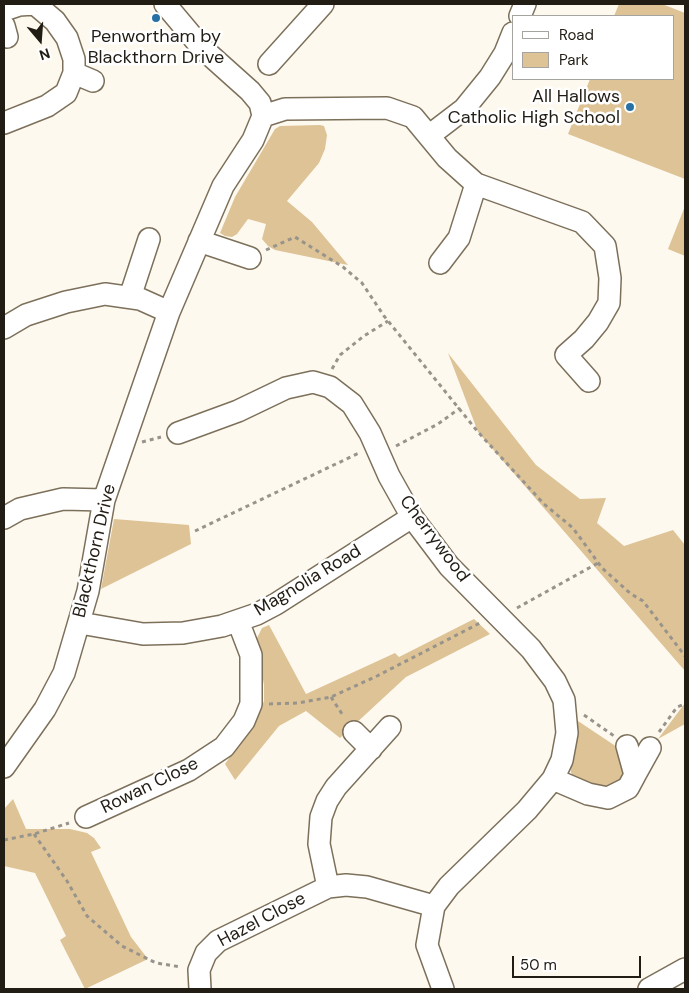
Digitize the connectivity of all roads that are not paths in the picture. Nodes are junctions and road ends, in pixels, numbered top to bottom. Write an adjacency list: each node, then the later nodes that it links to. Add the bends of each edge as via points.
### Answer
1 (165, 4): 8 (street, via 202,48 250,91 260,103)
2 (323, 4): 5 (street)
3 (4, 10): 6 (street, via 19,4 35,4 54,21 68,38)
4 (512, 35): 10 (street, via 490,77 464,109)
5 (269, 64)
6 (74, 73): 7 (street); 9 (street, via 66,93 47,106)
7 (93, 81)
8 (263, 116): 10 (street, via 285,108 387,108 413,117); 13 (street, Blackthorn Drive, via 253,140 223,186)
9 (4, 123)
10 (430, 135): 11 (street, via 447,158)
11 (476, 184): 15 (street, via 459,238); 19 (street, via 582,222 605,246 610,278 609,303 584,339 566,355)
12 (149, 239): 16 (street)
13 (199, 241): 14 (street); 17 (street, Blackthorn Drive)
14 (250, 258)
15 (440, 263)
16 (130, 298): 17 (street); 18 (street, via 106,294 66,302 26,315)
17 (169, 312): 21 (street, Blackthorn Drive)
18 (4, 328)
19 (590, 382)
20 (178, 433): 22 (street, Cherrywood, via 238,411 286,388 313,382 330,387 352,404)
21 (104, 500): 23 (street, via 63,499 20,509); 25 (street, Blackthorn Drive)
22 (412, 517): 24 (street, Magnolia Road, via 276,604); 33 (street, Cherrywood, via 449,566 531,649 555,681 564,700 567,733 562,760)
23 (4, 518)
24 (238, 621): 25 (street, Magnolia Road, via 182,632 143,634); 34 (street, Rowan Close, via 251,655 251,704 244,721 224,747 189,770)
25 (80, 623): 31 (street, Blackthorn Drive, via 64,673 45,709)
26 (390, 727): 30 (street, Hazel Close)
27 (354, 732): 30 (street)
28 (627, 746): 32 (street)
29 (650, 748): 32 (street)
30 (371, 749): 35 (street, Hazel Close, via 336,787 321,817 319,844)
31 (4, 767)
32 (635, 775): 33 (street, via 628,788 608,798 588,794)
33 (553, 779): 36 (street, Cherrywood, via 527,810 449,886)
34 (86, 817)
35 (328, 887): 36 (street, Hazel Close, via 367,887); 38 (street, Hazel Close, via 218,941 206,953)
36 (434, 906): 39 (street, Cherrywood, via 427,945)
37 (685, 969): 40 (street)
38 (200, 979)
39 (443, 989)
40 (649, 989)

